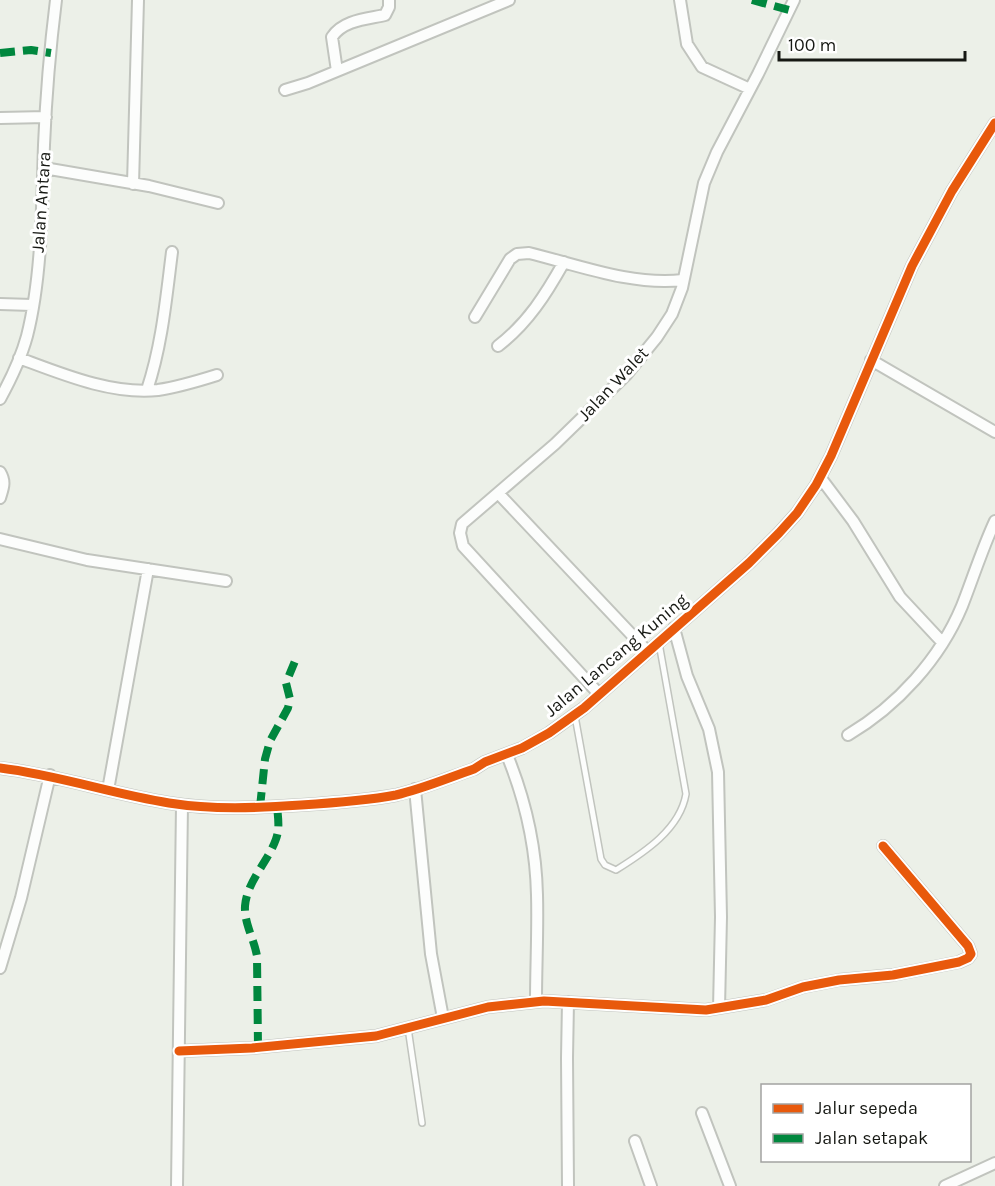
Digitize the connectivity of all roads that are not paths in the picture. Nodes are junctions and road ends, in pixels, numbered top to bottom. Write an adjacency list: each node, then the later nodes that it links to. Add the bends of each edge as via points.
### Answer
1 (56, 0): 11 (street, Jalan Antara)
2 (138, 0): 14 (street)
3 (389, 0): 7 (street, via 385,15 349,23 336,31 332,37)
4 (509, 0): 7 (street)
5 (680, 0): 8 (street, via 687,44 702,67)
6 (794, 0): 8 (street, Jalan Walet)
7 (336, 71): 9 (street)
8 (750, 89): 18 (street, Jalan Walet, via 704,183)
9 (285, 90)
10 (0, 117): 11 (street)
11 (46, 117): 13 (street, Jalan Antara)
12 (995, 123): 24 (street, Jalan Lancang Kuning, via 929,232)
13 (44, 168): 14 (street); 20 (street, Jalan Antara)
14 (134, 184): 15 (street)
15 (218, 203)
16 (172, 252): 26 (street, via 162,333)
17 (564, 262): 18 (street, via 645,280); 21 (street, via 518,254 510,259); 22 (street, via 529,317)
18 (683, 280): 31 (street, Jalan Walet, via 672,314 626,375)
19 (0, 304): 20 (street)
20 (32, 305): 23 (street, Jalan Antara)
21 (475, 317)
22 (498, 346)
23 (19, 358): 26 (street, via 85,380); 27 (street, Jalan Antara)
24 (871, 360): 28 (street); 30 (street, Jalan Lancang Kuning)
25 (217, 375): 26 (street)
26 (147, 390)
27 (0, 399)
28 (995, 432)
29 (0, 472): 32 (street, via 4,479)
30 (820, 477): 37 (street, Jalan Lancang Kuning, via 779,534); 39 (street, via 853,521 900,597)
31 (498, 493): 40 (street); 41 (street, Jalan Walet, via 462,525 463,546)
32 (0, 498)
33 (995, 520): 39 (street, via 962,605)
34 (0, 539): 35 (street, via 87,560)
35 (148, 569): 36 (street); 48 (street)
36 (226, 581)
37 (674, 628): 38 (street, Jalan Lancang Kuning); 54 (street, via 708,729 718,772)
38 (659, 641): 40 (street, Jalan Lancang Kuning); 42 (lane, via 686,794 677,819 647,851 616,870 601,858)
39 (942, 642): 43 (street, via 932,660 903,691)
40 (648, 652): 41 (street, Jalan Lancang Kuning)
41 (599, 694): 42 (street, Jalan Lancang Kuning)
42 (574, 714): 44 (street, Jalan Lancang Kuning, via 549,733)
43 (848, 735)
44 (507, 755): 47 (street, Jalan Lancang Kuning); 52 (street, via 518,783 534,856)
45 (0, 768): 46 (street, Jalan Lancang Kuning)
46 (50, 775): 48 (street, Jalan Lancang Kuning); 51 (street)
47 (415, 789): 49 (street, Jalan Lancang Kuning, via 350,802 224,808); 55 (street, via 431,954)
48 (108, 790): 49 (street, Jalan Lancang Kuning)
49 (182, 805): 57 (street)
50 (883, 846): 54 (street, via 968,946 968,958 893,975 803,987 766,1000)
51 (0, 968)
52 (536, 1001): 53 (street); 55 (street)
53 (568, 1002): 54 (street); 63 (street)
54 (719, 1008)
55 (443, 1018): 56 (street)
56 (408, 1028): 57 (street, via 376,1036); 59 (lane)
57 (179, 1051): 62 (street)
58 (702, 1113): 65 (street)
59 (422, 1123)
60 (635, 1141): 64 (street)
61 (995, 1163): 66 (street)
62 (177, 1186)
63 (568, 1186)
64 (651, 1186)
65 (730, 1186)
66 (945, 1186)

